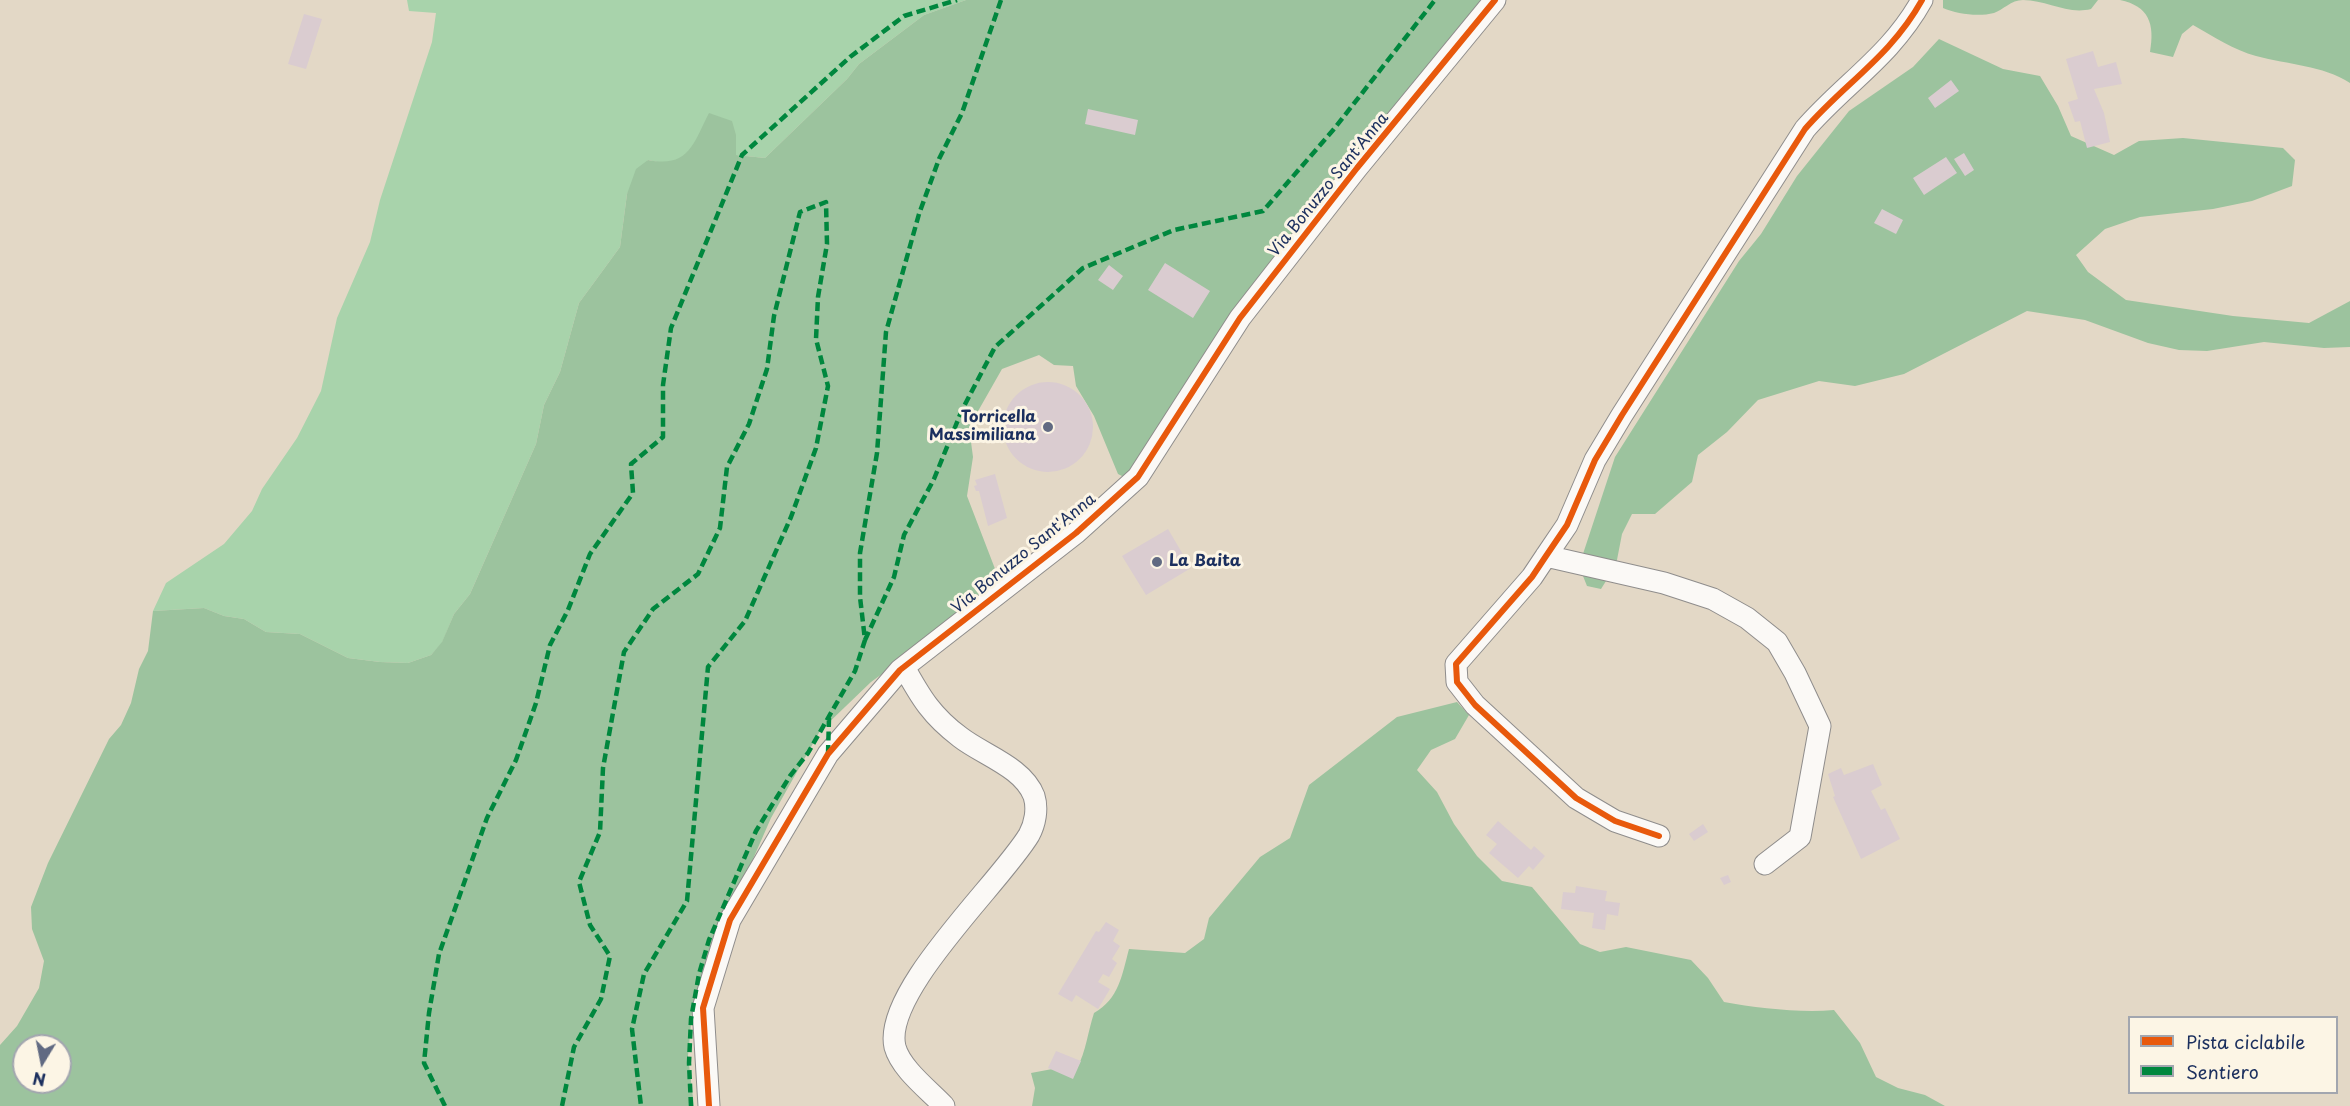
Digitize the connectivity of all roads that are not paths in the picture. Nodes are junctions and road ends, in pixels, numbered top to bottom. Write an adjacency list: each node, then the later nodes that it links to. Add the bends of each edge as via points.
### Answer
1 (1496, 0): 4 (street, Via Bonuzzo Sant'Anna, via 1240,318 1138,477 1076,533)
2 (1922, 0): 3 (street, via 1907,27 1805,129 1595,460 1567,525)
3 (1546, 556): 5 (street, via 1456,664 1457,682 1475,705 1576,798 1615,821); 6 (street, via 1713,598 1748,618 1777,642 1820,726 1800,837)
4 (904, 667): 7 (street, Via Bonuzzo Sant'Anna, via 828,754 730,920 703,1008); 8 (street, via 925,706 960,737 1021,776 1034,795 1037,812 1029,835 951,932 904,1002 894,1026 895,1047 906,1065)
5 (1659, 836)
6 (1765, 864)
7 (709, 1106)
8 (944, 1106)

